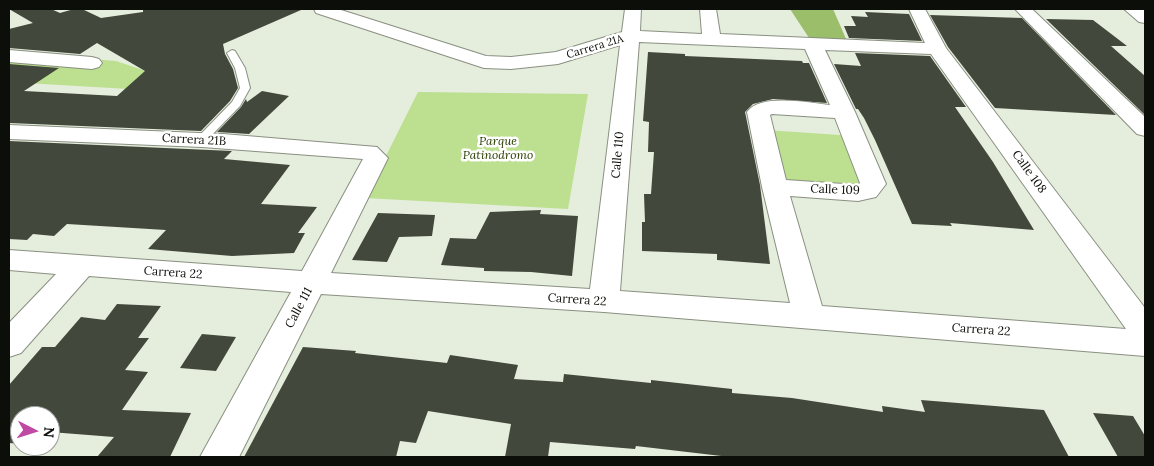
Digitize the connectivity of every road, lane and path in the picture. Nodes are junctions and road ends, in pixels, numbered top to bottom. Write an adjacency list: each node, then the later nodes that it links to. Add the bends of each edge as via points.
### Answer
1 (322, 9): 8 (street, Carrera 21A, via 484,62 558,58)
2 (633, 9): 8 (street, Calle 110)
3 (708, 9): 9 (street)
4 (918, 9): 11 (street, Calle 108)
5 (1022, 9): 16 (street)
6 (1132, 9): 7 (street)
7 (1145, 18)
8 (629, 36): 9 (street, Carrera 21A); 24 (street, Calle 110)
9 (712, 40): 10 (street, Carrera 21A)
10 (812, 43): 11 (street, Carrera 21A); 15 (street, Calle 109)
11 (937, 50): 26 (street, Calle 108)
12 (232, 54): 18 (lane, via 245,88 236,104)
13 (9, 56): 14 (street)
14 (92, 63)
15 (844, 112): 20 (street, via 769,107 758,112); 20 (street, Calle 109, via 873,184 867,191)
16 (1141, 121)
17 (9, 132): 18 (street, Carrera 21B)
18 (201, 140): 19 (street, Carrera 21B, via 368,152)
19 (376, 158): 23 (street, Calle 111)
20 (775, 187): 25 (street)
21 (9, 260): 22 (street, Carrera 22)
22 (81, 266): 23 (street, Carrera 22); 28 (street)
23 (312, 283): 24 (street, Carrera 22); 29 (street, Calle 111)
24 (604, 301): 25 (street, Carrera 22)
25 (809, 317): 27 (street, Carrera 22)
26 (1145, 330)
27 (1145, 342)
28 (9, 344)
29 (219, 457)

